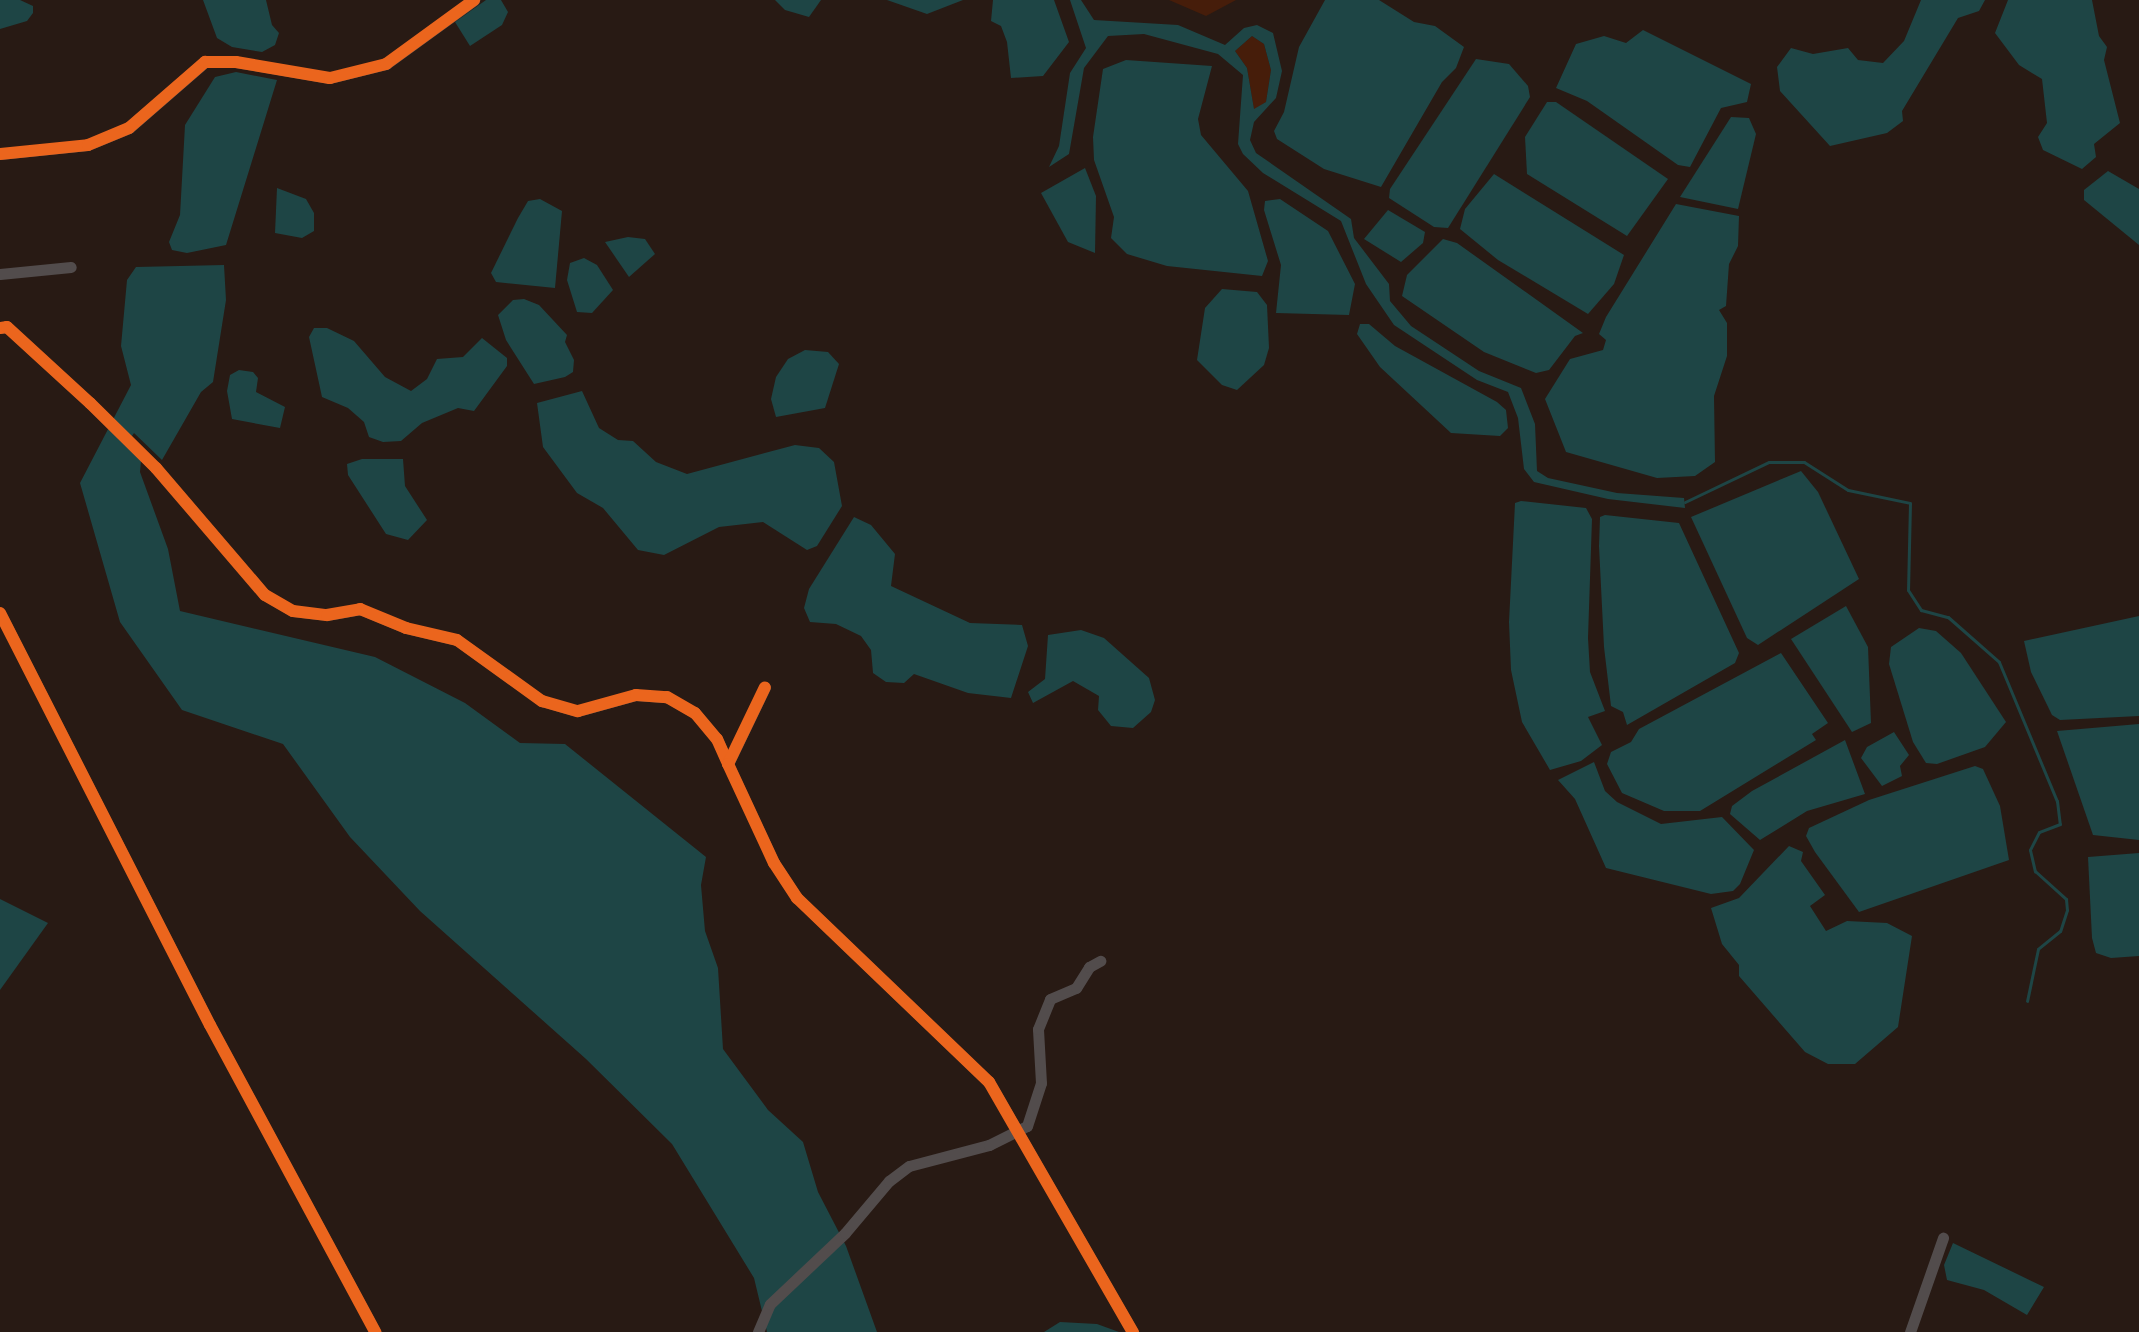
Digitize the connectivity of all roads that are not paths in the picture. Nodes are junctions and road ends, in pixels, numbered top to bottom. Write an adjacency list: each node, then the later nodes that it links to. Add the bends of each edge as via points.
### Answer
1 (474, 0): 2 (street, via 386,64 330,78 205,62 129,128 88,145)
2 (0, 154)
3 (71, 267): 4 (street)
4 (0, 274)
5 (0, 328): 8 (street, via 7,327 156,468 274,600 293,611 315,614 360,609 406,628 457,640 542,701 578,711 636,695 667,697 695,713 717,739)
6 (0, 613): 12 (street, via 210,1025)
7 (765, 687): 8 (street)
8 (728, 764): 10 (street, via 774,863 797,898 989,1082)
9 (1100, 961): 10 (street, via 1089,967 1076,988 1050,999 1038,1029 1041,1083 1027,1126)
10 (1019, 1133): 13 (street, via 909,1166 889,1181 845,1233 770,1304); 14 (street)
11 (1943, 1238): 15 (street)
12 (375, 1332)
13 (758, 1332)
14 (1133, 1332)
15 (1910, 1332)

